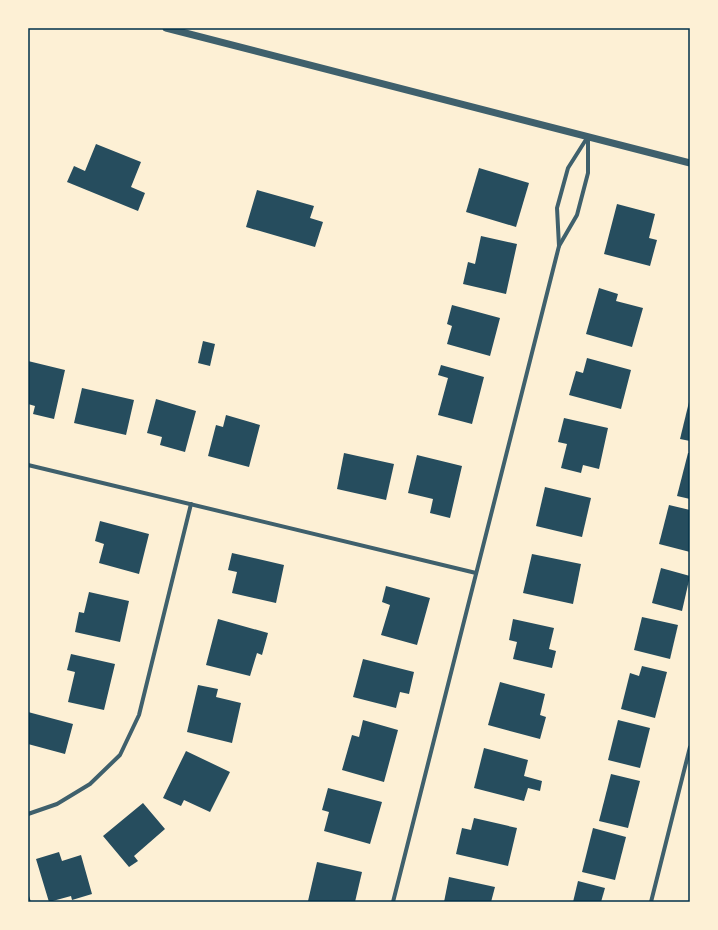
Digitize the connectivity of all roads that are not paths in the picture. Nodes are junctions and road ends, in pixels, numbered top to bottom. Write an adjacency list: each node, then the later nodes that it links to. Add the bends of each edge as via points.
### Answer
1 (166, 28): 2 (street)
2 (588, 137): 3 (street); 4 (street, via 588,173 577,215); 4 (street, via 568,168 557,208)
3 (690, 163)
4 (559, 246): 7 (street)
5 (28, 465): 6 (street)
6 (191, 504): 7 (street); 9 (street, via 139,715 120,756 90,784 57,804)
7 (476, 573): 10 (street)
8 (690, 746): 11 (street)
9 (28, 814)
10 (393, 902)
11 (651, 902)

